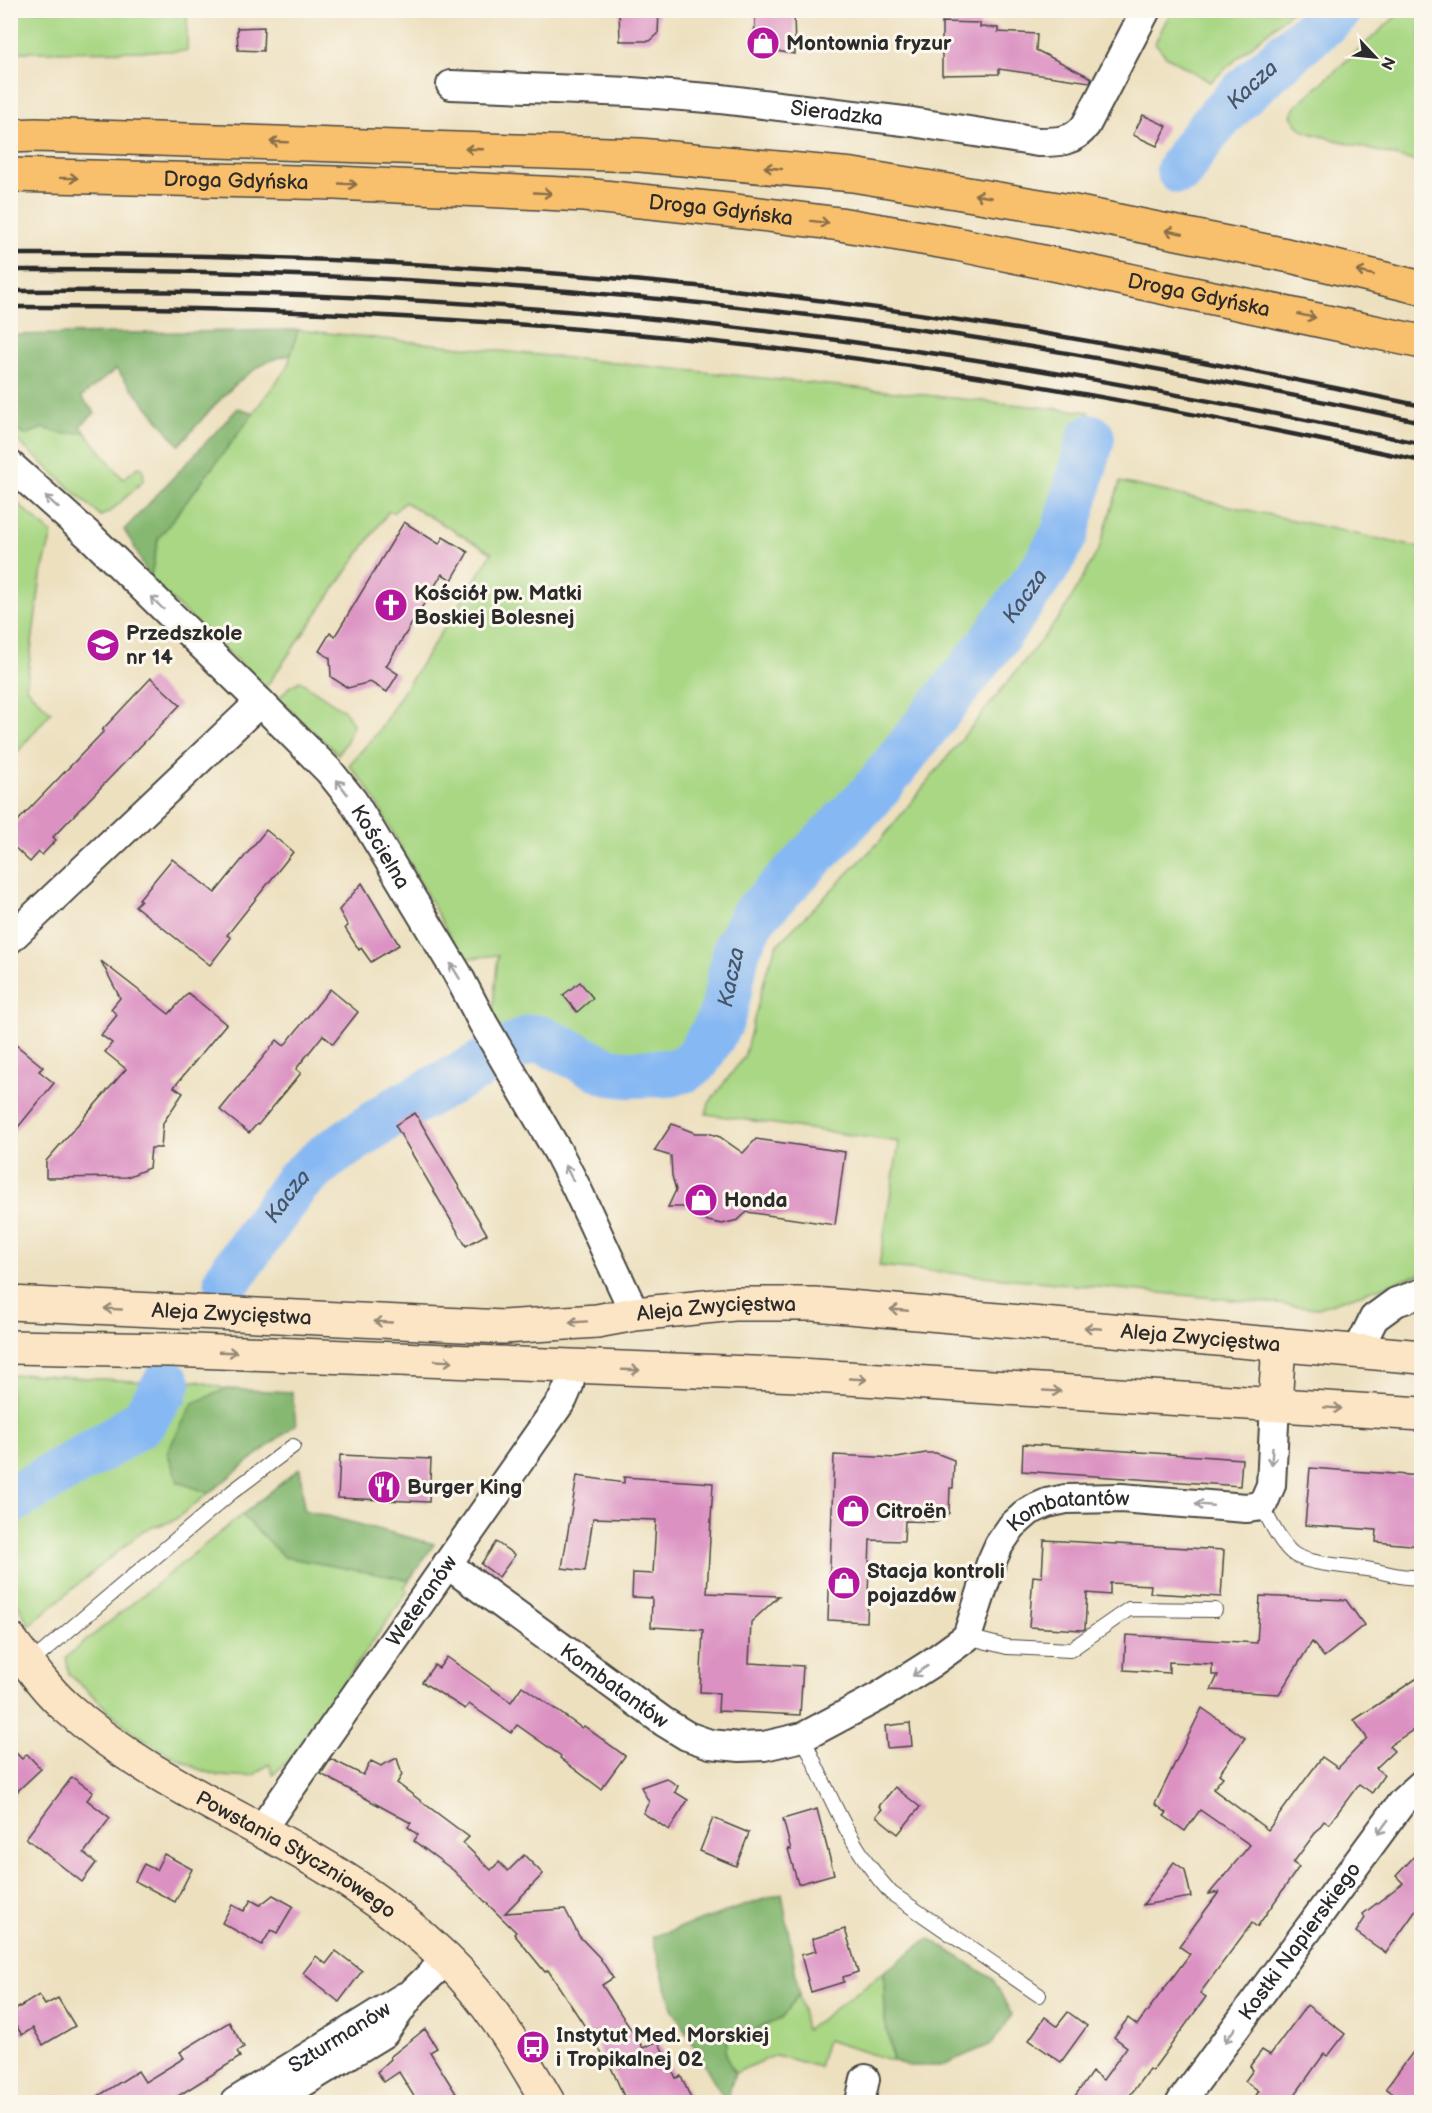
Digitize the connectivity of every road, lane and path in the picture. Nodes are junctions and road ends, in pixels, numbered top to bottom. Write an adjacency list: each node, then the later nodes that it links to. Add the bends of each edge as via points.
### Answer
1 (1146, 10): 2 (street, Sieradzka, via 1086,125 1080,133 1059,142 721,99)
2 (451, 85)
3 (10, 136): 5 (main road, Droga Gdyńska, one-way to 3, via 1286,255 1064,210 853,175 640,155)
4 (10, 175): 6 (main road, Droga Gdyńska, one-way to 6, via 548,193 727,210 957,244)
5 (1422, 288)
6 (1422, 342)
7 (10, 465): 8 (street, Kościelna, one-way to 7)
8 (260, 702): 9 (street); 12 (street, Kościelna, one-way to 8, via 577,1189 457,973 353,801 329,771)
9 (10, 939)
10 (1422, 1293): 15 (street, via 1396,1302 1374,1318)
11 (10, 1303): 12 (main road, Aleja Zwycięstwa, one-way to 11, via 597,1321 503,1327)
12 (635, 1314): 13 (main road, Aleja Zwycięstwa, one-way to 12, via 814,1304 734,1304)
13 (1279, 1344): 15 (main road, Aleja Zwycięstwa); 18 (main road)
14 (10, 1347): 17 (main road, Aleja Zwycięstwa, one-way to 17)
15 (1357, 1352): 16 (main road, Aleja Zwycięstwa)
16 (1422, 1357)
17 (573, 1368): 18 (main road, Aleja Zwycięstwa, one-way to 18, via 811,1376); 22 (street, Weteranów, via 563,1399)
18 (1275, 1404): 19 (main road, Aleja Zwycięstwa, one-way to 19); 21 (street, one-way to 21, via 1271,1485)
19 (1422, 1414)
20 (293, 1446): 26 (lane)
21 (1262, 1506): 23 (lane, via 1294,1555 1410,1578); 25 (street, Kombatantów, one-way to 25, via 1121,1498 1047,1503 1029,1511 999,1545)
22 (447, 1564): 27 (street, Kombatantów, via 687,1736 740,1748); 29 (street, Weteranów)
23 (1422, 1577)
24 (1215, 1610): 25 (lane, via 1129,1609 1070,1650 1007,1647)
25 (967, 1637): 27 (street, Kombatantów, one-way to 27, via 878,1697)
26 (20, 1652): 29 (main road, Powstania Styczniowego, via 63,1705 108,1742 146,1768)
27 (803, 1737): 32 (lane, via 874,1875 891,1893)
28 (1422, 1784): 36 (street, Kostki Napierskiego, one-way to 36, via 1401,1802)
29 (261, 1830): 30 (main road, Powstania Styczniowego, via 358,1888)
30 (447, 1959): 31 (street, Szturmanów); 35 (main road, Powstania Styczniowego, via 521,2055)
31 (413, 1992): 33 (street, Szturmanów); 34 (street, Szturmanów, via 384,2033)
32 (1039, 1995)
33 (235, 2103)
34 (270, 2103)
35 (548, 2103)
36 (1181, 2103)

